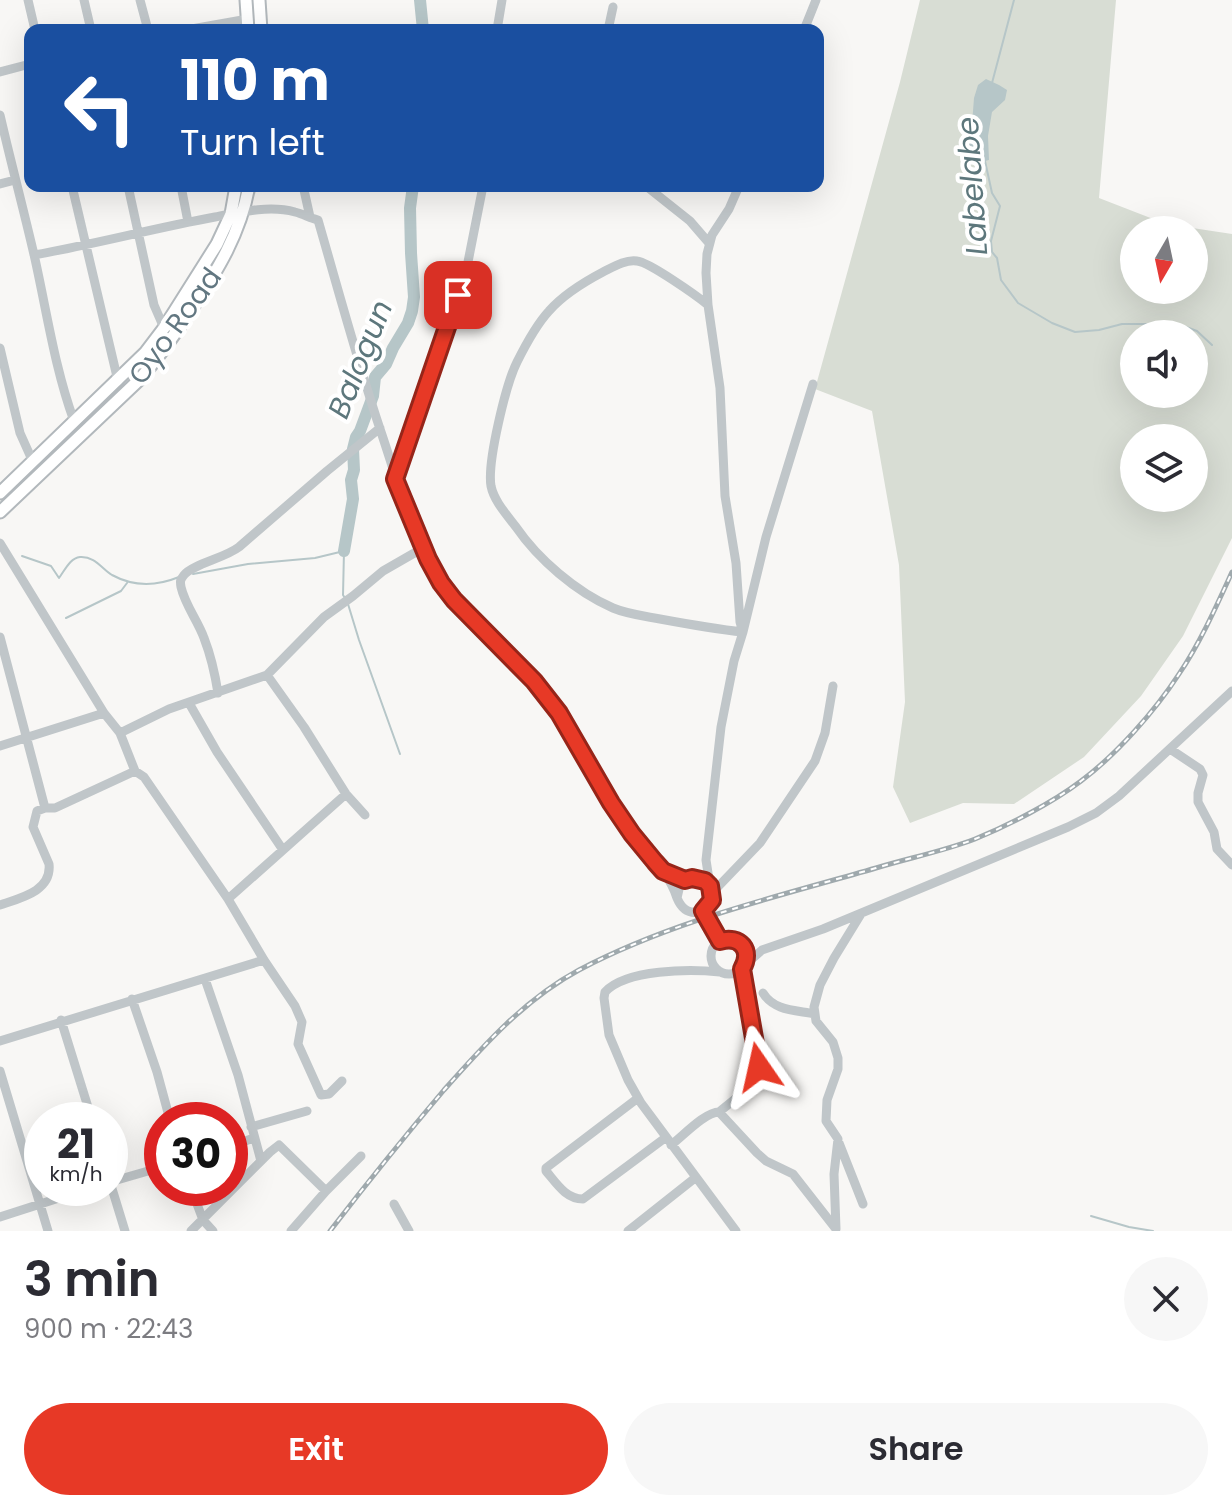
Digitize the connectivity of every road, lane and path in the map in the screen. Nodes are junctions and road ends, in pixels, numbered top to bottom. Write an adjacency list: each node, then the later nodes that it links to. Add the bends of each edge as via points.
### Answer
1 (28, 0): 9 (street)
2 (84, 0): 10 (street)
3 (140, 0): 11 (street)
4 (246, 0): 12 (main road)
5 (259, 0): 13 (main road)
6 (502, 0): 14 (street)
7 (816, 0): 16 (street)
8 (613, 7): 15 (street)
9 (34, 24)
10 (90, 24)
11 (146, 24)
12 (248, 24)
13 (261, 24)
14 (498, 24)
15 (609, 24)
16 (806, 24)
17 (24, 66): 18 (street)
18 (0, 72)
19 (0, 115): 20 (street)
20 (15, 180): 21 (street); 37 (street)
21 (0, 184)
22 (74, 192): 36 (street)
23 (129, 192): 34 (street)
24 (182, 192): 33 (street)
25 (236, 192): 31 (main road, Oyo Road)
26 (247, 192): 31 (main road, Oyo Road)
27 (304, 192): 32 (street)
28 (482, 192): 46 (street, via 466,272)
29 (654, 192): 35 (street)
30 (736, 192): 35 (street)
31 (238, 213): 32 (street, via 284,210); 33 (street); 39 (main road, Oyo Road); 48 (main road, Oyo Road, via 227,253 156,361)
32 (310, 217): 44 (street, via 318,220)
33 (188, 222): 34 (street)
34 (139, 232): 36 (street); 39 (street)
35 (709, 243): 38 (street)
36 (87, 246): 37 (street); 41 (street)
37 (34, 255): 43 (street)
38 (708, 305): 51 (street); 51 (street, via 653,267 629,261 603,272 553,307 514,369 497,429 492,487 530,547 595,599 628,612)
39 (164, 328): 41 (main road, Oyo Road)
40 (0, 348): 45 (street, via 20,433)
41 (118, 381): 43 (main road, Oyo Road)
42 (813, 384): 51 (street)
43 (74, 421): 45 (main road, Oyo Road)
44 (380, 428): 46 (street); 56 (street, via 231,554 185,574 180,583 205,639)
45 (33, 462): 47 (main road, Oyo Road)
46 (395, 479): 50 (street)
47 (0, 493)
48 (0, 512)
49 (0, 543): 58 (street)
50 (423, 548): 53 (street, via 383,571 324,617); 70 (street, via 454,600 559,713 611,803)
51 (743, 632): 68 (street, via 721,727)
52 (0, 637): 60 (street)
53 (267, 675): 56 (street); 64 (street)
54 (833, 686): 72 (street, via 815,761 760,843)
55 (1232, 691): 62 (street)
56 (218, 693): 57 (street)
57 (189, 703): 59 (street); 67 (street)
58 (104, 713): 59 (street); 60 (street)
59 (120, 733): 63 (street)
60 (25, 739): 61 (street); 65 (street)
61 (0, 746)
62 (1170, 749): 69 (street, via 1200,769 1198,802 1217,849); 77 (street, via 1096,813)
63 (135, 771): 65 (street); 74 (street)
64 (346, 794): 66 (street); 67 (street)
65 (45, 808): 75 (street, via 37,811 33,827 49,864 48,879 40,889)
66 (365, 815)
67 (283, 850): 74 (street)
68 (706, 860): 71 (street); 72 (street)
69 (1232, 865)
70 (663, 871): 71 (street); 73 (street)
71 (689, 879): 72 (street, via 705,881); 73 (street)
72 (711, 890): 76 (street)
73 (677, 898): 76 (street, via 684,909)
74 (228, 899): 82 (street)
75 (0, 905)
76 (703, 911): 78 (street)
77 (862, 912): 80 (street); 89 (street, via 820,985)
78 (720, 941): 79 (street, via 733,939); 81 (street)
79 (744, 947): 80 (street); 83 (street)
80 (762, 950): 83 (street)
81 (711, 957): 84 (street); 85 (street)
82 (264, 960): 86 (street); 93 (street, via 302,1022 298,1044 321,1095)
83 (743, 967): 85 (street, via 734,974); 98 (street, via 760,1075)
84 (696, 969): 85 (street); 94 (street, via 637,977 605,992 609,1035)
85 (720, 972)
86 (205, 979): 88 (street); 99 (street)
87 (763, 993): 89 (street, via 769,1003)
88 (132, 999): 90 (street); 96 (street)
89 (815, 1014): 101 (street, via 838,1058 826,1121)
90 (61, 1020): 91 (street); 95 (street)
91 (0, 1041)
92 (0, 1071): 104 (street)
93 (342, 1081)
94 (638, 1098): 103 (street); 103 (street, via 546,1171 579,1200)
95 (86, 1102)
96 (165, 1102)
97 (307, 1111): 99 (street)
98 (719, 1112): 103 (street); 118 (street, via 766,1161 793,1174)
99 (251, 1127): 100 (street)
100 (254, 1138): 102 (street); 106 (street)
101 (838, 1139): 110 (street); 118 (street)
102 (248, 1140)
103 (668, 1142): 107 (street)
104 (24, 1149)
105 (361, 1156): 108 (street)
106 (261, 1161): 108 (street, via 279,1145); 116 (street)
107 (695, 1178): 124 (street); 125 (street)
108 (326, 1191): 117 (street)
109 (394, 1204): 123 (street)
110 (863, 1204)
111 (35, 1206): 115 (street)
112 (42, 1206): 119 (street)
113 (117, 1206): 120 (street)
114 (198, 1206): 116 (street)
115 (0, 1217)
116 (203, 1220): 121 (street); 122 (street)
117 (298, 1229)
118 (836, 1230)
119 (48, 1231)
120 (125, 1231)
121 (191, 1231)
122 (213, 1231)
123 (409, 1231)
124 (628, 1231)
125 (736, 1231)

